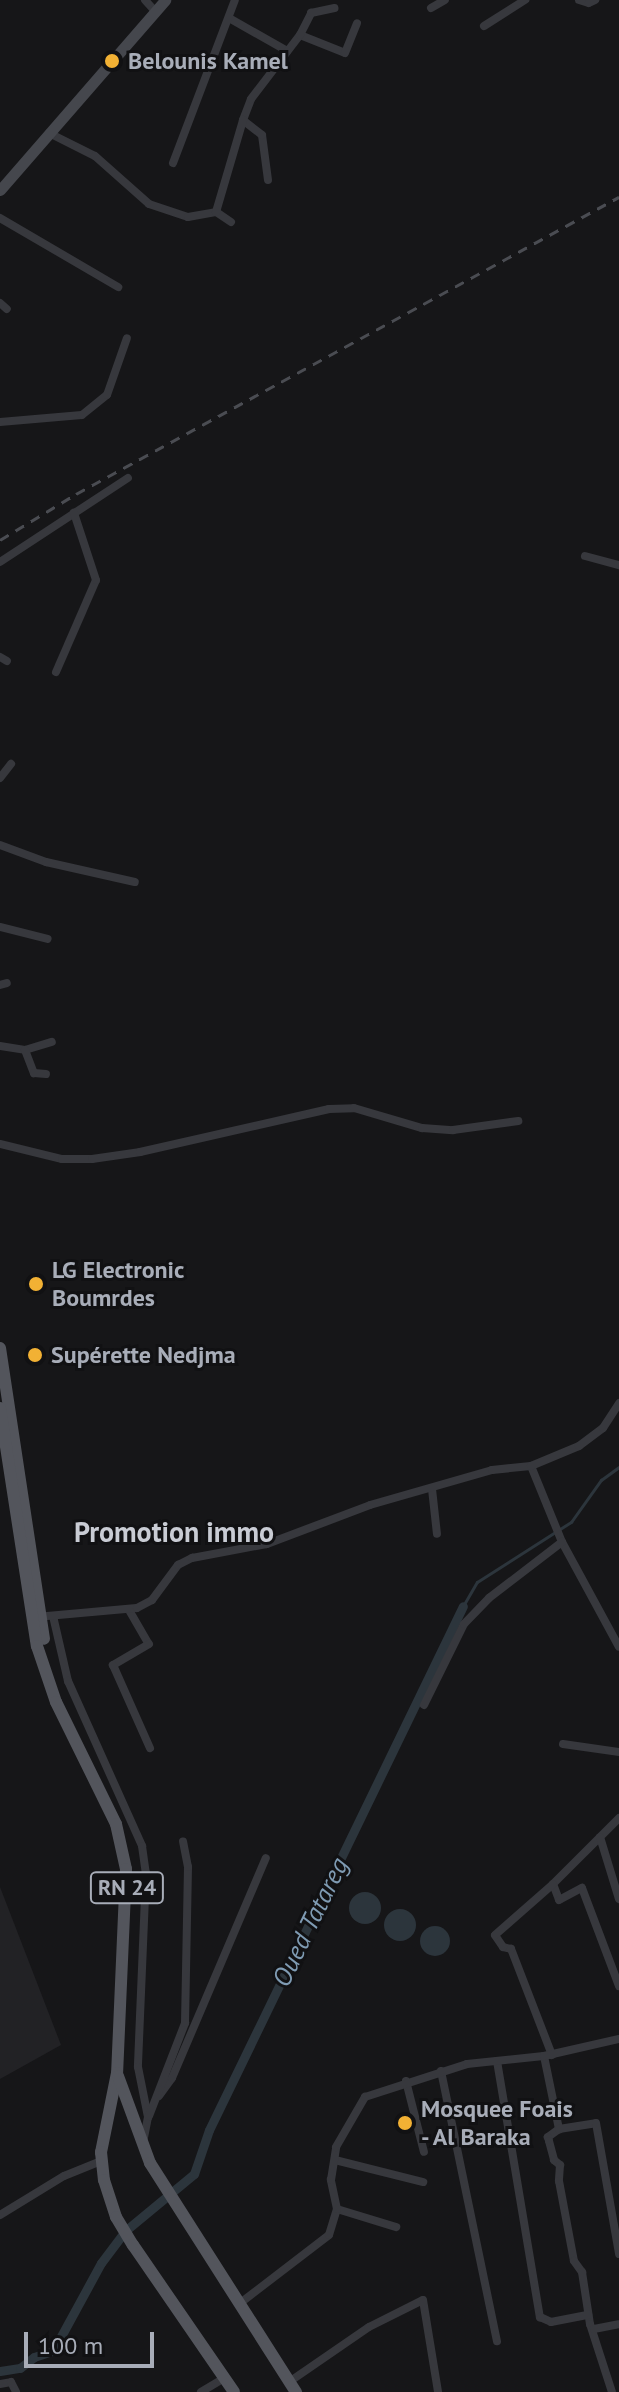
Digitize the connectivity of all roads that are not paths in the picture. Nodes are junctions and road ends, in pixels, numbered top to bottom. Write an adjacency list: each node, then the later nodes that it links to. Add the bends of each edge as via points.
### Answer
1 (145, 0): 11 (street)
2 (165, 0): 11 (main road)
3 (235, 0): 12 (street)
4 (445, 0): 10 (street)
5 (525, 0): 8 (street)
6 (579, 0): 7 (street)
7 (595, 0)
8 (511, 3): 14 (street)
9 (334, 8): 15 (street, via 311,13)
10 (431, 8)
11 (155, 11): 18 (main road)
12 (229, 18): 16 (street); 19 (street)
13 (357, 23): 15 (street, via 345,53)
14 (484, 26)
15 (300, 35): 16 (street)
16 (287, 51): 17 (street, via 251,99)
17 (243, 120): 20 (street, via 262,135); 22 (street)
18 (49, 133): 21 (main road); 22 (street, via 95,156 149,204 188,217)
19 (173, 163)
20 (268, 180)
21 (0, 190)
22 (216, 212): 24 (street)
23 (0, 218): 25 (street)
24 (231, 222)
25 (118, 287)
26 (127, 338): 27 (street, via 107,395 82,415)
27 (0, 422)
28 (128, 478): 29 (street)
29 (74, 513): 31 (street); 33 (street, via 96,580)
30 (585, 556): 32 (street)
31 (0, 562)
32 (619, 565)
33 (56, 672)
34 (11, 764): 35 (street)
35 (0, 778)
36 (0, 845): 37 (street, via 46,862)
37 (135, 882)
38 (0, 927): 39 (street)
39 (48, 939)
40 (52, 1042): 42 (street)
41 (0, 1046): 42 (street)
42 (25, 1050): 43 (street, via 34,1073)
43 (46, 1074)
44 (518, 1121): 45 (street, via 453,1130 422,1128 354,1108 329,1109 92,1159 62,1159)
45 (0, 1144)
46 (0, 1348): 54 (main road, RN 24)
47 (619, 1403): 49 (street, via 603,1428 579,1446)
48 (0, 1408): 54 (main road, RN 24)
49 (531, 1466): 50 (street, via 492,1470); 52 (street)
50 (432, 1489): 51 (street); 53 (street, via 370,1505 267,1544 192,1558 178,1565 152,1600)
51 (437, 1534)
52 (562, 1542): 55 (street); 56 (street, via 464,1624)
53 (129, 1610): 54 (street); 58 (street, via 149,1644 113,1665)
54 (42, 1617): 71 (main road, RN 24, via 64,1716 116,1824 124,1855); 74 (street, via 142,1846 146,1873 138,2067)
55 (619, 1647)
56 (424, 1705)
57 (563, 1744): 59 (street)
58 (150, 1748)
59 (619, 1752)
60 (619, 1818): 61 (street)
61 (600, 1837): 64 (street); 65 (street)
62 (183, 1841): 73 (street, via 189,1877 185,2023)
63 (266, 1858): 73 (street, via 172,2078)
64 (553, 1884): 66 (street, via 559,1900 582,1888); 68 (street, via 495,1935 511,1949)
65 (619, 1899)
66 (619, 1986)
67 (619, 2039): 68 (street)
68 (548, 2055): 69 (street); 75 (street)
69 (497, 2061): 70 (street); 86 (street, via 540,2317 551,2322)
70 (441, 2071): 72 (street); 89 (street)
71 (117, 2073): 76 (main road, RN 24); 79 (main road, RN 24)
72 (406, 2081): 77 (street); 78 (street, via 365,2097 342,2133)
73 (155, 2099): 74 (street)
74 (148, 2117): 76 (street)
75 (559, 2129): 84 (street, via 596,2123); 86 (street, via 548,2137 560,2165)
76 (142, 2147): 85 (main road, RN 24)
77 (424, 2152)
78 (335, 2160): 80 (street); 81 (street, via 331,2180)
79 (101, 2161): 82 (street, via 64,2176); 90 (main road, RN 24, via 116,2217)
80 (423, 2182)
81 (337, 2209): 83 (street); 85 (street, via 329,2235)
82 (0, 2215)
83 (396, 2227)
84 (619, 2254)
85 (239, 2304): 92 (main road, RN 24)
86 (588, 2315): 88 (street)
87 (619, 2324): 88 (street)
88 (594, 2329): 97 (street)
89 (497, 2341)
90 (224, 2378): 94 (street); 95 (main road, RN 24)
91 (0, 2384): 93 (street, via 11,2382)
92 (293, 2387): 96 (street, via 369,2327 423,2300)
93 (16, 2392)
94 (201, 2392)
95 (234, 2392)
96 (438, 2392)
97 (612, 2392)

